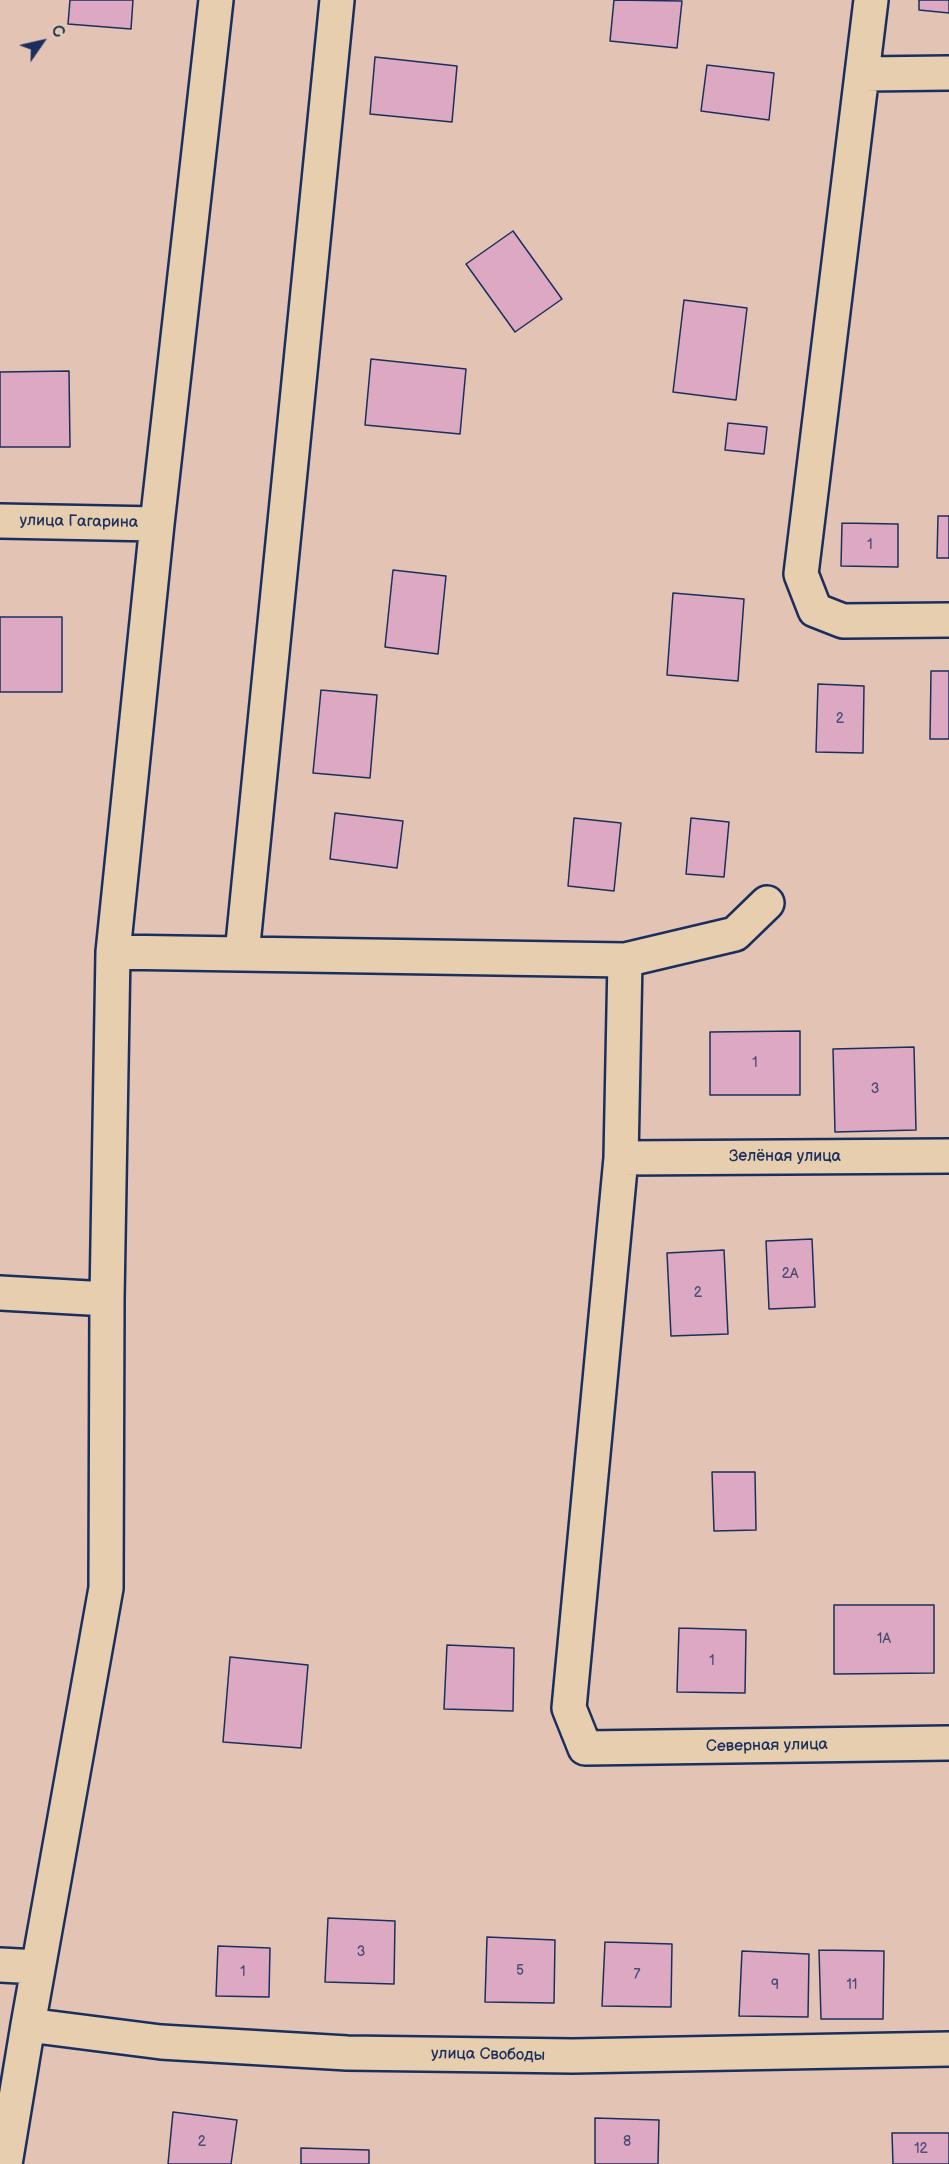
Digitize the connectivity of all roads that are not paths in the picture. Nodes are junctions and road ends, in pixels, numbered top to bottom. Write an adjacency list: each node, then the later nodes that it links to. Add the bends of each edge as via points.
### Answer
1 (216, 0): 7 (street)
2 (337, 0): 11 (street)
3 (872, 0): 5 (street)
4 (949, 73): 5 (street)
5 (864, 74): 8 (street, via 801,574 815,610 843,621)
6 (0, 520): 7 (street, улица Гагарина)
7 (157, 524): 10 (street)
8 (949, 620)
9 (767, 903): 12 (street, via 735,934)
10 (113, 952): 11 (street); 16 (street)
11 (242, 954): 12 (street)
12 (625, 960): 14 (street)
13 (949, 1155): 14 (street, Зелёная улица)
14 (621, 1158): 17 (street, Северная улица, via 569,1708 585,1748)
15 (0, 1293): 16 (street)
16 (107, 1299): 19 (street, via 106,1588)
17 (949, 1743)
18 (0, 1965): 19 (street)
19 (38, 1967): 20 (street)
20 (28, 2025): 21 (street, улица Свободы, via 160,2042 347,2053 573,2056); 22 (street)
21 (949, 2049)
22 (5, 2164)

